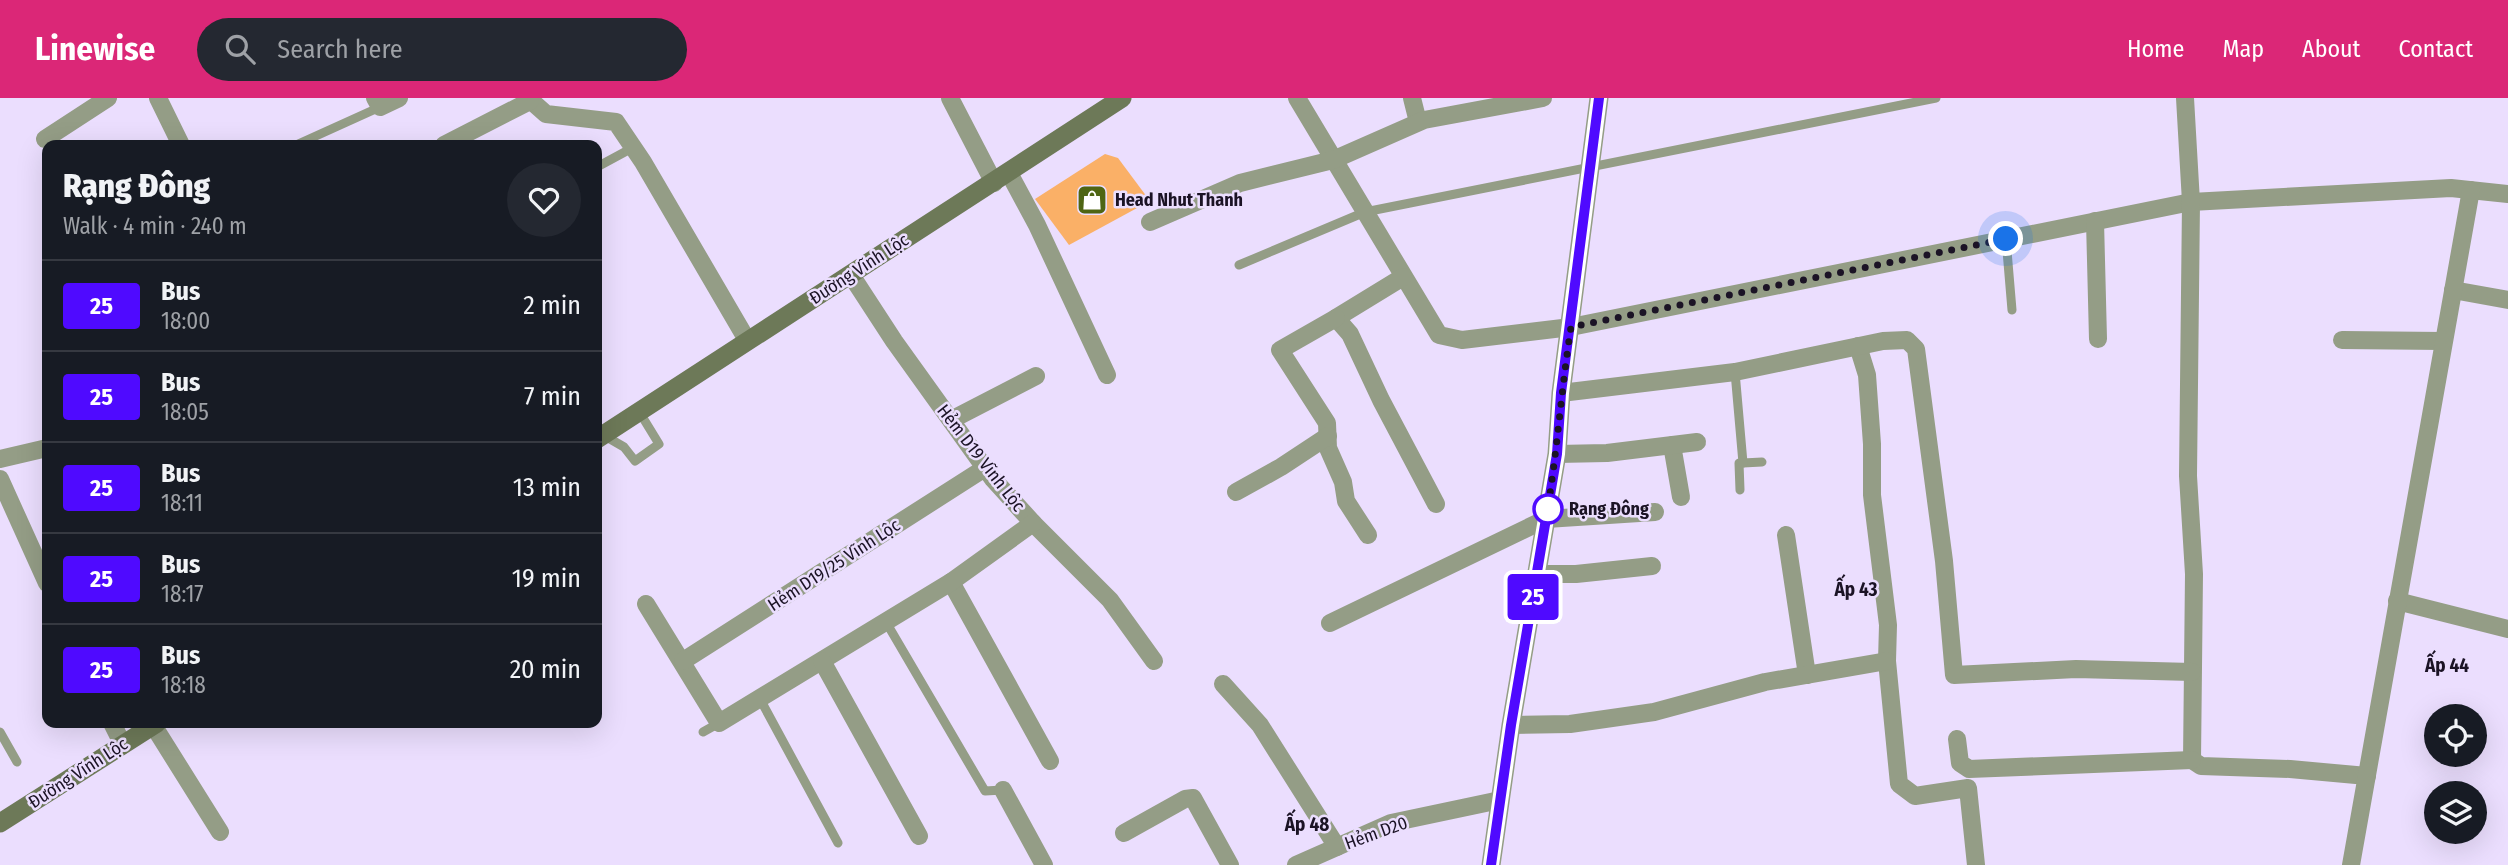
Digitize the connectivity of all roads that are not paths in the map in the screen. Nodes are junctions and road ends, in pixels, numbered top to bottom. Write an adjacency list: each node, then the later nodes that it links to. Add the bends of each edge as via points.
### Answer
1 (108, 98): 15 (street)
2 (158, 98): 16 (street)
3 (399, 98): 13 (street)
4 (950, 98): 23 (street)
5 (1122, 98): 23 (main road, Đường Vĩnh Lộc)
6 (1297, 98): 20 (street)
7 (1412, 98): 14 (street)
8 (1599, 98): 22 (street)
9 (1936, 98): 22 (lane)
10 (2185, 98): 26 (street)
11 (1535, 99): 14 (street)
12 (529, 100): 18 (street); 19 (street, via 545,114 616,121)
13 (378, 102): 17 (lane)
14 (1418, 122): 20 (street)
15 (44, 139)
16 (179, 140)
17 (306, 140)
18 (453, 140)
19 (634, 147): 21 (lane); 40 (street)
20 (1333, 160): 27 (street); 29 (street, via 1240,183)
21 (602, 164)
22 (1590, 167): 27 (lane); 38 (street)
23 (1001, 178): 32 (main road, Đường Vĩnh Lộc); 45 (street, via 1037,225)
24 (2471, 190): 25 (street); 26 (street); 34 (street)
25 (2508, 194)
26 (2191, 202): 28 (street); 84 (street, via 2188,477 2194,573)
27 (1365, 212): 31 (lane); 33 (street)
28 (2095, 221): 30 (street); 39 (street)
29 (1150, 222)
30 (2006, 239): 36 (lane); 38 (street)
31 (1239, 265)
32 (851, 275): 40 (main road, Đường Vĩnh Lộc); 49 (street, Hẻm D19 Vĩnh Lộc)
33 (1403, 277): 37 (street); 38 (street, via 1439,335 1462,340)
34 (2453, 290): 35 (street); 42 (street)
35 (2508, 300)
36 (2012, 310)
37 (1336, 317): 51 (street, via 1280,350 1327,423); 65 (street, via 1350,334)
38 (1571, 327): 47 (street)
39 (2098, 338)
40 (747, 340): 48 (main road, Đường Vĩnh Lộc)
41 (2343, 340): 42 (street)
42 (2443, 341): 75 (street)
43 (1858, 346): 44 (street); 82 (street, via 1867,375 1872,495 1888,625); 84 (street, via 1907,340 1916,349 1954,675 2076,669)
44 (1735, 372): 47 (street); 59 (lane)
45 (1107, 375)
46 (1036, 376): 49 (street)
47 (1561, 393): 56 (street)
48 (640, 413): 50 (main road, Đường Vĩnh Lộc); 52 (lane, via 659,444 635,461 624,447)
49 (951, 420): 60 (street, Hẻm D19 Vĩnh Lộc)
50 (602, 436)
51 (1328, 436): 63 (street); 69 (street, via 1346,501)
52 (602, 438)
53 (1698, 442): 54 (street)
54 (1672, 445): 56 (street); 64 (street)
55 (42, 449): 57 (street)
56 (1557, 454): 67 (street)
57 (0, 458)
58 (1762, 462): 59 (lane)
59 (1743, 463): 62 (lane, via 1739,463)
60 (985, 468): 68 (street, Hẻm D19 Vĩnh Lộc); 83 (street, Hẻm D19/25 Vĩnh Lộc)
61 (0, 479): 72 (street)
62 (1740, 490)
63 (1236, 492)
64 (1681, 497)
65 (1436, 504)
66 (1655, 512): 67 (street)
67 (1546, 519): 73 (street); 78 (street)
68 (1033, 523): 74 (street); 81 (street, Hẻm D19 Vĩnh Lộc, via 1110,600)
69 (1368, 535)
70 (1786, 535): 85 (street)
71 (1652, 566): 73 (street)
72 (42, 572)
73 (1537, 573): 89 (street)
74 (951, 582): 77 (street); 95 (street)
75 (2397, 601): 79 (street); 97 (street)
76 (646, 604): 83 (street)
77 (887, 622): 80 (street); 98 (lane, via 985,791)
78 (1330, 623)
79 (2508, 629)
80 (822, 661): 87 (street); 103 (street)
81 (1154, 661)
82 (1887, 661): 85 (street); 110 (street, via 1899,784 1915,796 1968,789)
83 (683, 662): 88 (street)
84 (2192, 671): 94 (street)
85 (1807, 674): 89 (street, via 1654,712 1570,724)
86 (1223, 684): 105 (street, via 1260,725)
87 (760, 699): 88 (street); 104 (lane)
88 (719, 723): 92 (lane)
89 (1511, 725): 99 (street)
90 (141, 730): 100 (main road, Đường Vĩnh Lộc); 101 (street)
91 (0, 732): 96 (lane)
92 (703, 732)
93 (1957, 739): 94 (street, via 1960,763 1969,769)
94 (2192, 760): 97 (street, via 2200,766)
95 (1050, 761)
96 (17, 762)
97 (2367, 776): 111 (street)
98 (1003, 790): 106 (street)
99 (1500, 800): 105 (street, Hẻm D20, via 1391,823); 109 (street)
100 (0, 823)
101 (220, 832)
102 (1124, 833): 107 (street, via 1193,798)
103 (919, 836)
104 (838, 843)
105 (1337, 847): 108 (street, Hẻm D20)
106 (1044, 865)
107 (1230, 865)
108 (1296, 865)
109 (1491, 865)
110 (1976, 865)
111 (2351, 865)

